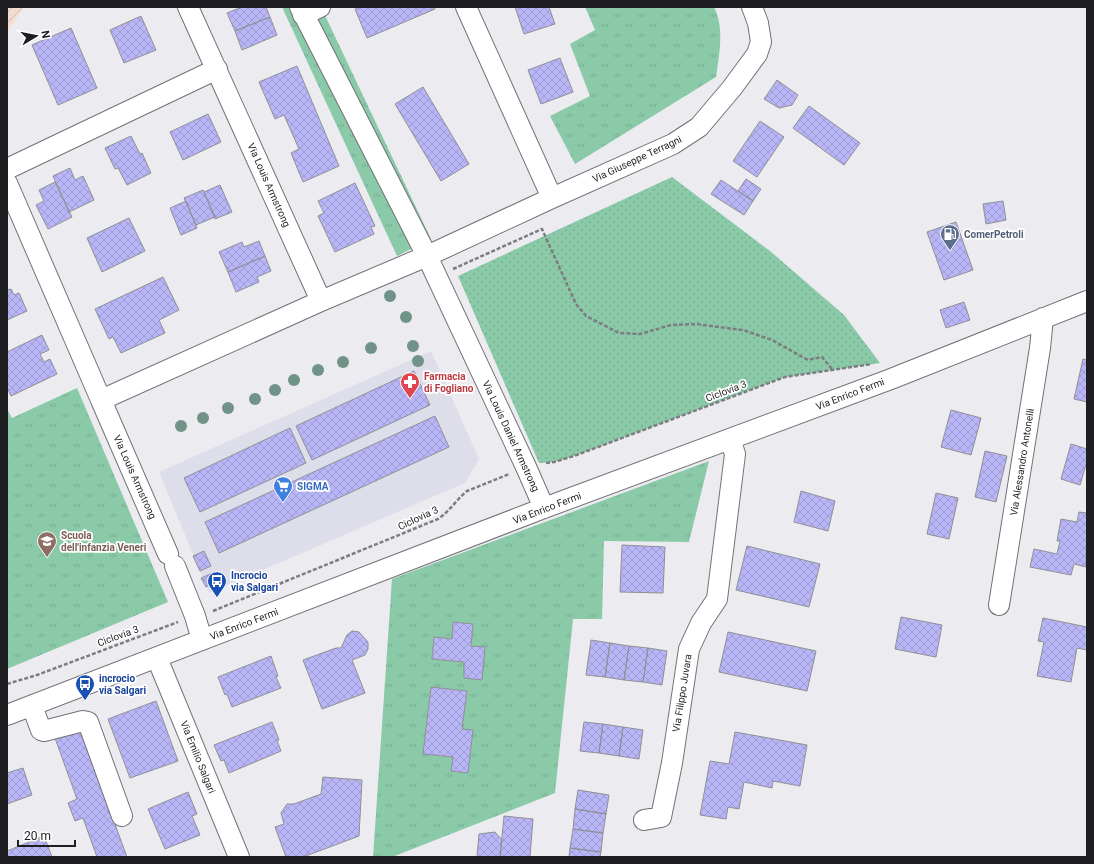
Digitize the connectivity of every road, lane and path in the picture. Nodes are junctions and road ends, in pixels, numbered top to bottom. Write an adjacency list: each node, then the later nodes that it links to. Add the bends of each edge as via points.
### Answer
1 (188, 7): 5 (street, Via Louis Armstrong)
2 (466, 7): 8 (street)
3 (752, 7): 8 (street, Via Giuseppe Terragni, via 761,37 757,54 699,127 673,144)
4 (308, 10): 9 (street, Via Louis Daniel Armstrong)
5 (217, 69): 6 (street); 11 (street, Via Louis Armstrong)
6 (7, 169)
7 (7, 183): 14 (street, Via Louis Armstrong)
8 (552, 198): 9 (street, Via Giuseppe Terragni)
9 (427, 256): 10 (street, Via Louis Daniel Armstrong); 11 (street)
10 (436, 276): 16 (street, Via Louis Daniel Armstrong); 16 (path, Ciclovia 3, via 542,229 576,304 586,316 620,333 640,334 671,325 696,324 744,330 772,340 808,360 822,357 833,369 785,377 574,456)
11 (322, 301): 14 (street)
12 (1087, 301): 13 (street, Via Enrico Fermi)
13 (1043, 318): 15 (street, Via Enrico Fermi, via 904,374); 18 (street, Via Alessandro Antonelli)
14 (101, 400): 19 (street, Via Louis Armstrong)
15 (730, 439): 17 (street, Via Enrico Fermi); 26 (street, Via Filippo Juvara, via 735,454 716,599 689,649 661,817)
16 (526, 468): 17 (street, Via Louis Daniel Armstrong); 19 (path, Ciclovia 3, via 467,491 438,519 218,610)
17 (544, 508): 20 (street, Via Enrico Fermi)
18 (999, 605)
19 (195, 616): 20 (street, Via Louis Armstrong); 22 (path, Ciclovia 3)
20 (202, 640): 21 (street, Via Enrico Fermi)
21 (157, 658): 23 (street, Via Enrico Fermi); 27 (street, Via Emilio Salgari)
22 (7, 684)
23 (32, 706): 24 (street, Via Enrico Fermi); 25 (street, via 44,731 88,722)
24 (7, 715)
25 (122, 816)
26 (644, 820)
27 (239, 857)

